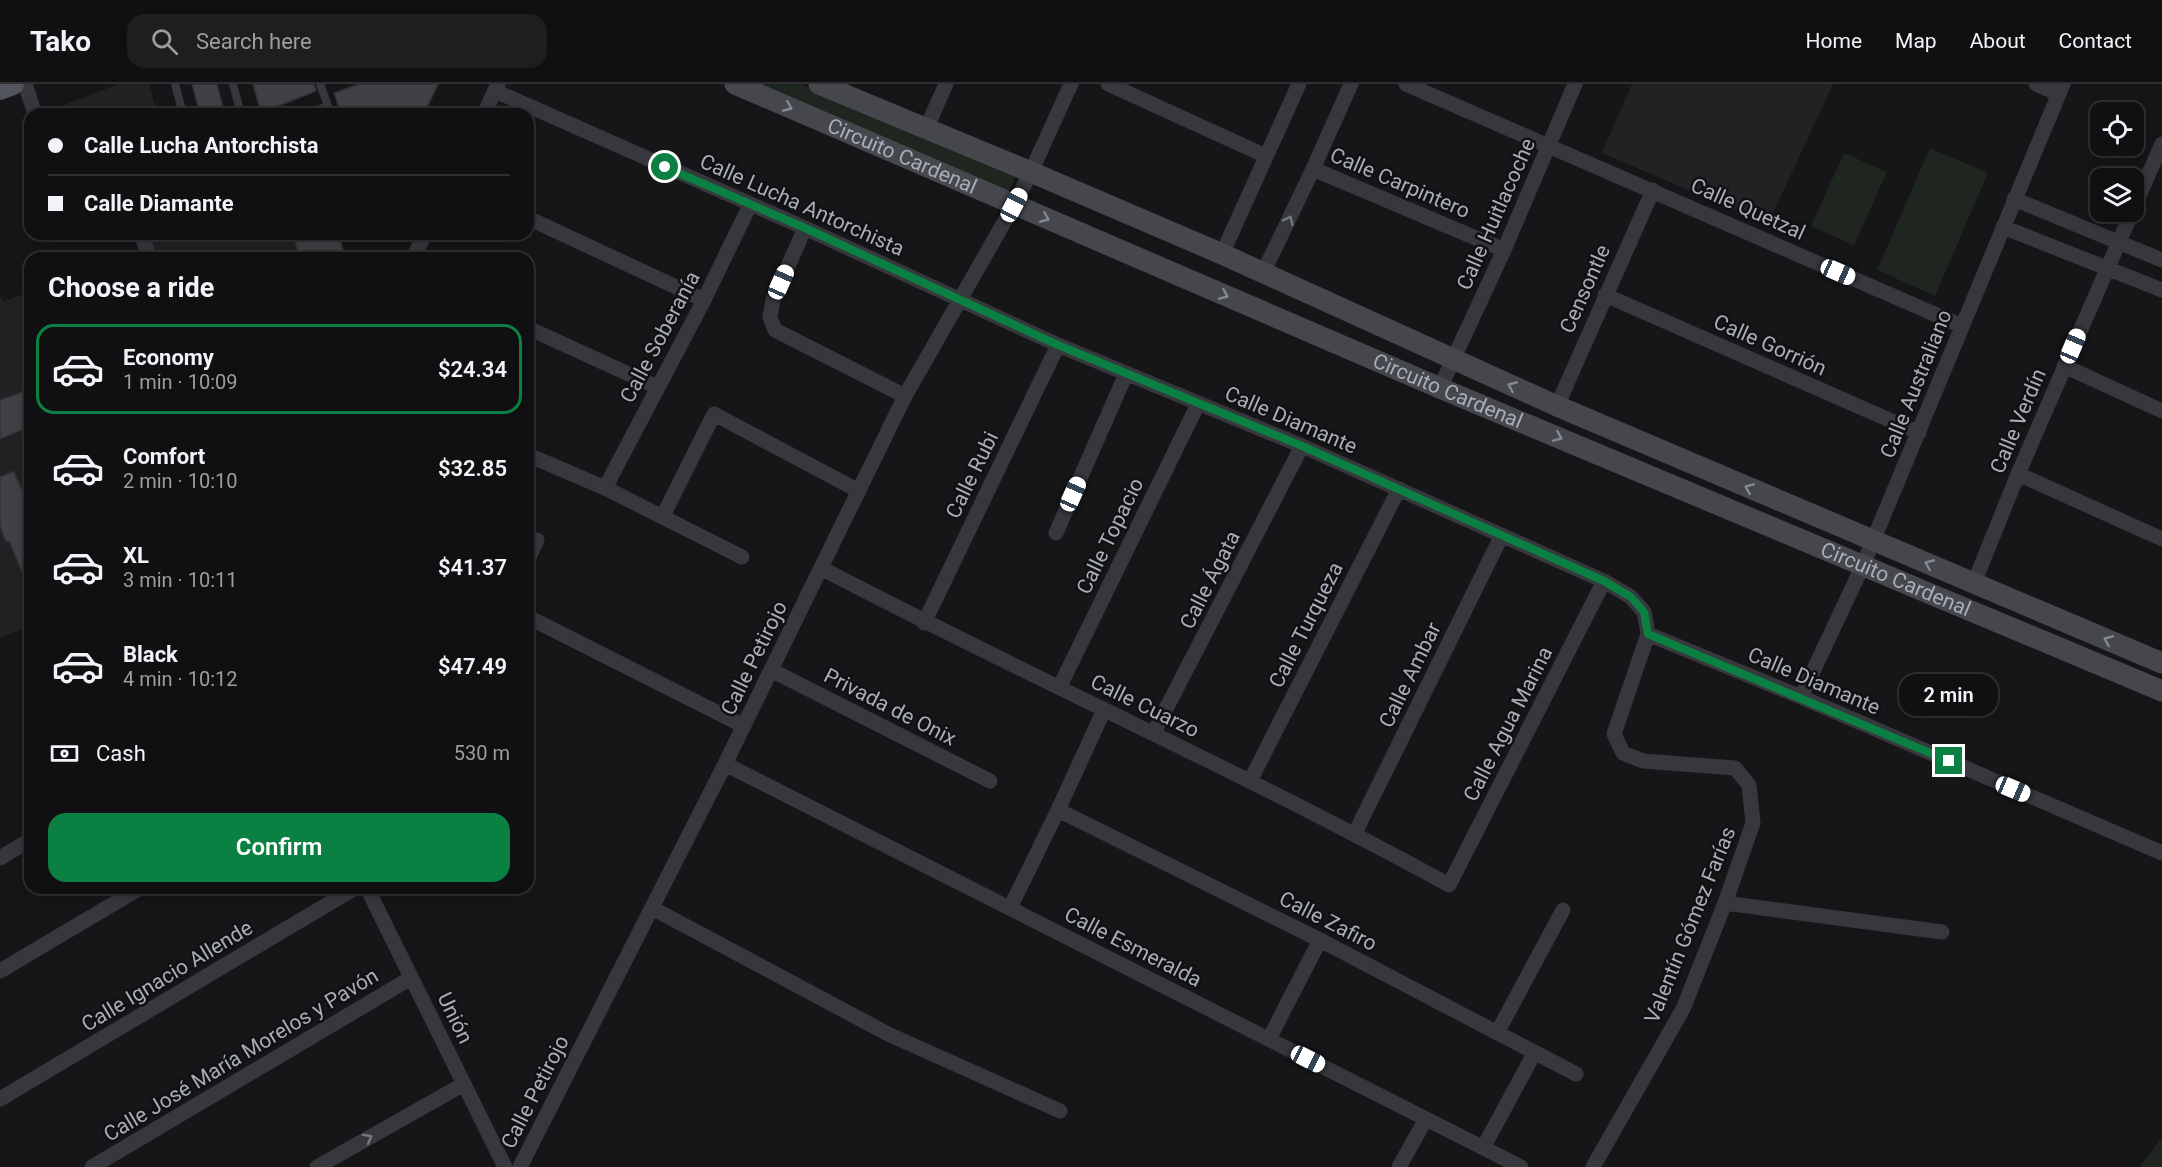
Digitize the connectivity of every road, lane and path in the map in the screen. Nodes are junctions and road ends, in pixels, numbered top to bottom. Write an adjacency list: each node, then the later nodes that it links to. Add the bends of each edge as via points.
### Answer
1 (13, 84): 17 (main road)
2 (25, 84): 19 (street)
3 (175, 84): 20 (lane)
4 (233, 84): 21 (lane)
5 (320, 84): 22 (lane)
6 (735, 84): 34 (street, Circuito Cardenal, one-way to 34)
7 (819, 84): 24 (street, Circuito Cardenal)
8 (946, 84): 24 (street)
9 (1071, 84): 29 (street, Calle Petirojo)
10 (1108, 84): 27 (street)
11 (1299, 84): 27 (street)
12 (1350, 84): 28 (street)
13 (1406, 84): 26 (street, Calle Quetzal)
14 (1575, 84): 26 (street, Calle Huitlacoche)
15 (2036, 84): 18 (street)
16 (497, 87): 23 (street); 33 (street, Calle Lucha Antorchista)
17 (0, 89)
18 (2061, 89): 32 (street, Calle Australiano)
19 (33, 108)
20 (181, 108)
21 (239, 108)
22 (328, 108)
23 (487, 108)
24 (927, 127): 29 (street, Circuito Cardenal)
25 (2162, 144): 30 (street, Calle Verdín)
26 (1549, 147): 31 (street, Calle Quetzal); 40 (street, Calle Huitlacoche)
27 (1266, 156): 41 (street)
28 (1313, 170): 40 (street, Calle Carpintero); 44 (street, one-way to 28)
29 (1031, 172): 34 (street, Calle Petirojo); 41 (street, Circuito Cardenal)
30 (2144, 184)
31 (1653, 190): 46 (street, Censontle); 49 (street, Calle Quetzal)
32 (2014, 199): 37 (street, Calle Australiano); 39 (street)
33 (750, 205): 38 (street, Calle Lucha Antorchista); 47 (street, Calle Soberanía)
34 (1014, 205): 48 (street, Calle Petirojo); 56 (street, Circuito Cardenal, one-way to 56)
35 (534, 221): 47 (street)
36 (2127, 222): 39 (street, Calle Verdín)
37 (2003, 227): 43 (street); 49 (street, Calle Australiano)
38 (805, 228): 48 (street, Calle Lucha Antorchista); 57 (street, via 773,300 770,317 775,330)
39 (2118, 241): 42 (street); 43 (street, Calle Verdín)
40 (1504, 250): 52 (street, Calle Huitlacoche)
41 (1222, 254): 44 (street, Circuito Cardenal)
42 (2162, 260)
43 (2107, 267): 45 (street); 53 (street, Calle Verdín)
44 (1263, 273): 52 (street, Circuito Cardenal)
45 (2162, 290)
46 (1605, 295): 59 (street, Censontle); 61 (street, Calle Gorrión)
47 (704, 300): 55 (street, Calle Soberanía)
48 (959, 300): 51 (street, Calle Diamante); 57 (street, Calle Petirojo)
49 (1962, 326): 61 (street, Calle Australiano)
50 (534, 331): 55 (street)
51 (1058, 345): 54 (street, Calle Diamante); 81 (street, Calle Rubi)
52 (1452, 360): 56 (street, Calle Huitlacoche); 59 (street, Circuito Cardenal, one-way to 52)
53 (2064, 366): 60 (street); 64 (street, Calle Verdín)
54 (1126, 374): 58 (street, Calle Diamante); 69 (street)
55 (657, 387): 65 (street, Calle Soberanía)
56 (1440, 388): 76 (street, Circuito Cardenal, one-way to 76)
57 (905, 396): 67 (street, Calle Petirojo)
58 (1198, 404): 62 (street, Calle Diamante); 85 (street, Calle Topacio)
59 (1557, 406): 73 (street, Circuito Cardenal, one-way to 59)
60 (2162, 411)
61 (1919, 433): 73 (street, Calle Australiano)
62 (1302, 446): 66 (street, Calle Diamante); 90 (street, Calle Ágata)
63 (534, 458): 65 (street)
64 (2018, 474): 71 (street); 79 (street, Calle Verdín)
65 (605, 488): 68 (street)
66 (1399, 489): 70 (street, Calle Diamante); 93 (street, Calle Turqueza)
67 (859, 491): 68 (street, via 714,414); 77 (street, Calle Petirojo)
68 (663, 516): 75 (street)
69 (1056, 534)
70 (1502, 535): 78 (street, Calle Diamante); 95 (street, Calle Ambar)
71 (2162, 539)
72 (537, 540): 74 (street)
73 (1874, 540): 76 (street, Calle Australiano); 79 (street, Circuito Cardenal, one-way to 73)
74 (534, 546)
75 (742, 557)
76 (1863, 565): 86 (street, Circuito Cardenal); 87 (street, Calle Australiano)
77 (821, 568): 81 (street, Calle Cuarzo); 84 (street, Calle Petirojo)
78 (1604, 581): 82 (street, Calle Diamante, via 1631,597 1644,612); 99 (street, Calle Agua Marina)
79 (1974, 583): 83 (street, Circuito Cardenal, one-way to 79)
80 (534, 620): 89 (street)
81 (924, 622): 85 (street, Calle Cuarzo)
82 (1648, 634): 87 (street, Calle Diamante); 103 (street, Valentín Gómez Farías, via 1614,734 1623,753 1643,761 1735,768 1749,786 1753,823)
83 (2162, 663)
84 (771, 670): 89 (street, Calle Petirojo); 92 (street, Privada de Onix)
85 (1060, 687): 88 (street, Calle Cuarzo)
86 (2162, 691)
87 (1801, 697): 97 (street, Calle Diamante)
88 (1104, 710): 90 (street, Calle Cuarzo); 94 (street)
89 (744, 726): 91 (street, Calle Petirojo)
90 (1154, 732): 93 (street, Calle Cuarzo)
91 (725, 764): 104 (street, Calle Petirojo); 105 (street, Calle Esmeralda)
92 (990, 781)
93 (1250, 781): 95 (street, Calle Cuarzo)
94 (1058, 810): 105 (street); 108 (street, Calle Zafiro)
95 (1355, 833): 99 (street, Calle Cuarzo)
96 (24, 844): 98 (street)
97 (2162, 853)
98 (0, 858)
99 (1449, 885)
100 (130, 894): 109 (street)
101 (345, 894): 116 (street, Calle Ignacio Allende)
102 (370, 894): 110 (street, Unión)
103 (1725, 903): 107 (street); 127 (street, Valentín Gómez Farías, via 1683,1009)
104 (652, 908): 117 (street, via 888,1034); 124 (street, Calle Petirojo)
105 (1010, 908): 112 (street, Calle Esmeralda)
106 (1563, 910): 111 (street)
107 (1942, 932)
108 (1320, 940): 111 (street, Calle Zafiro); 112 (street)
109 (0, 971)
110 (411, 978): 115 (street, Unión); 121 (street, Calle José María Morelos y Pavón)
111 (1497, 1033): 113 (street, Calle Zafiro)
112 (1269, 1039): 118 (street, Calle Esmeralda)
113 (1535, 1052): 114 (street, Calle Zafiro); 119 (street)
114 (1576, 1074)
115 (464, 1084): 120 (street, one-way to 115); 123 (street, Unión)
116 (0, 1099)
117 (1060, 1111)
118 (1426, 1119): 119 (street, Calle Esmeralda); 125 (street)
119 (1484, 1148): 126 (street, Calle Esmeralda)
120 (340, 1161): 122 (street)
121 (92, 1167)
122 (317, 1167)
123 (504, 1167)
124 (520, 1167)
125 (1399, 1167)
126 (1521, 1167)
127 (1593, 1167)

